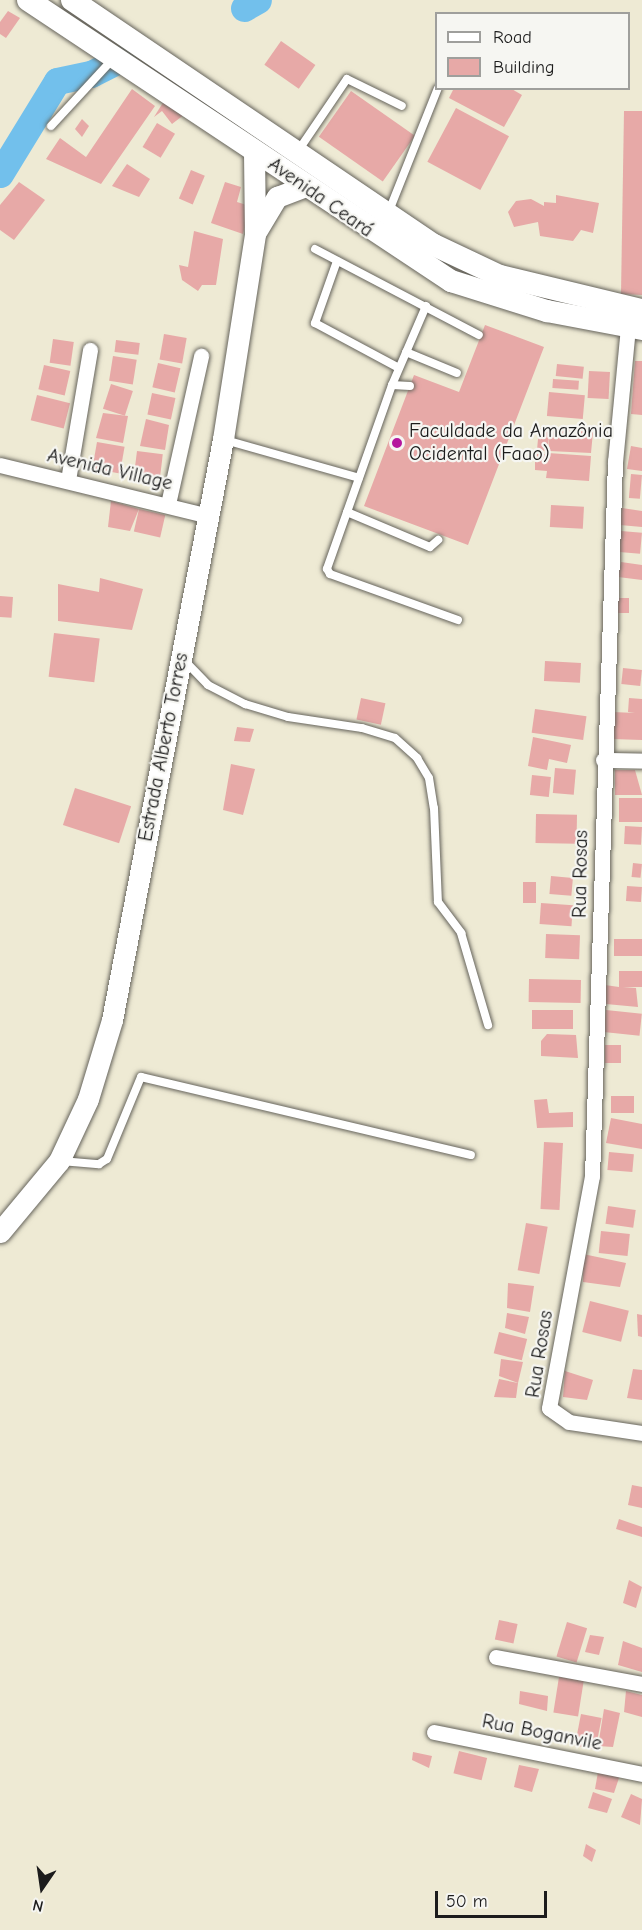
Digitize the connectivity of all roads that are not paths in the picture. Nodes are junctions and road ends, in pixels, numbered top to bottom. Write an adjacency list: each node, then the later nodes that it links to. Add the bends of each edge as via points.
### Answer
1 (28, 0): 5 (main road, Avenida Ceará)
2 (72, 0): 4 (main road, Avenida Ceará)
3 (90, 0): 4 (street, Avenida Ceará)
4 (117, 31): 10 (main road, Avenida Ceará)
5 (117, 54): 8 (lane); 9 (main road, Avenida Ceará)
6 (437, 90): 12 (lane)
7 (402, 106): 10 (lane, via 347,80)
8 (51, 126)
9 (254, 150): 11 (main road, Avenida Ceará); 13 (street, Estrada Alberto Torres)
10 (295, 155): 12 (main road, Avenida Ceará)
11 (305, 186): 13 (street, Estrada Alberto Torres, via 277,198); 17 (main road, Avenida Ceará, via 451,281 495,298)
12 (388, 215): 17 (main road, Avenida Ceará, via 500,276)
13 (255, 234): 26 (street, Estrada Alberto Torres)
14 (315, 249): 15 (lane)
15 (337, 261): 16 (lane); 22 (lane, via 315,324)
16 (426, 306): 18 (lane); 20 (lane)
17 (637, 322): 36 (street, Rua Rosas, via 615,461)
18 (479, 335)
19 (90, 350): 29 (street)
20 (406, 352): 22 (lane); 23 (lane)
21 (201, 356): 30 (street)
22 (399, 368): 24 (lane)
23 (458, 373)
24 (392, 385): 25 (lane); 28 (lane)
25 (410, 386)
26 (223, 439): 28 (lane); 32 (street, Estrada Alberto Torres)
27 (0, 465): 29 (street, Avenida Village)
28 (359, 478): 31 (lane)
29 (68, 480): 30 (street, Avenida Village)
30 (168, 504): 32 (street, Avenida Village)
31 (348, 512): 33 (lane, via 430,547); 34 (lane, via 330,574)
32 (210, 516): 35 (street, Estrada Alberto Torres)
33 (438, 540)
34 (458, 620)
35 (180, 656): 38 (lane, via 208,685 245,704 288,717 362,728 395,738 417,758 429,778 434,808 438,902 461,933); 40 (street, Estrada Alberto Torres, via 112,1020 88,1099)
36 (603, 760): 37 (street); 42 (street, Rua Rosas, via 594,1153 549,1396 557,1416 569,1422)
37 (642, 761)
38 (488, 1025)
39 (471, 1155): 40 (lane, via 141,1077 107,1159 99,1164)
40 (59, 1161): 41 (street, Estrada Alberto Torres)
41 (0, 1232)
42 (642, 1433)
43 (496, 1657): 44 (street)
44 (642, 1684)
45 (434, 1732): 46 (street, Rua Boganvile)
46 (642, 1774)

